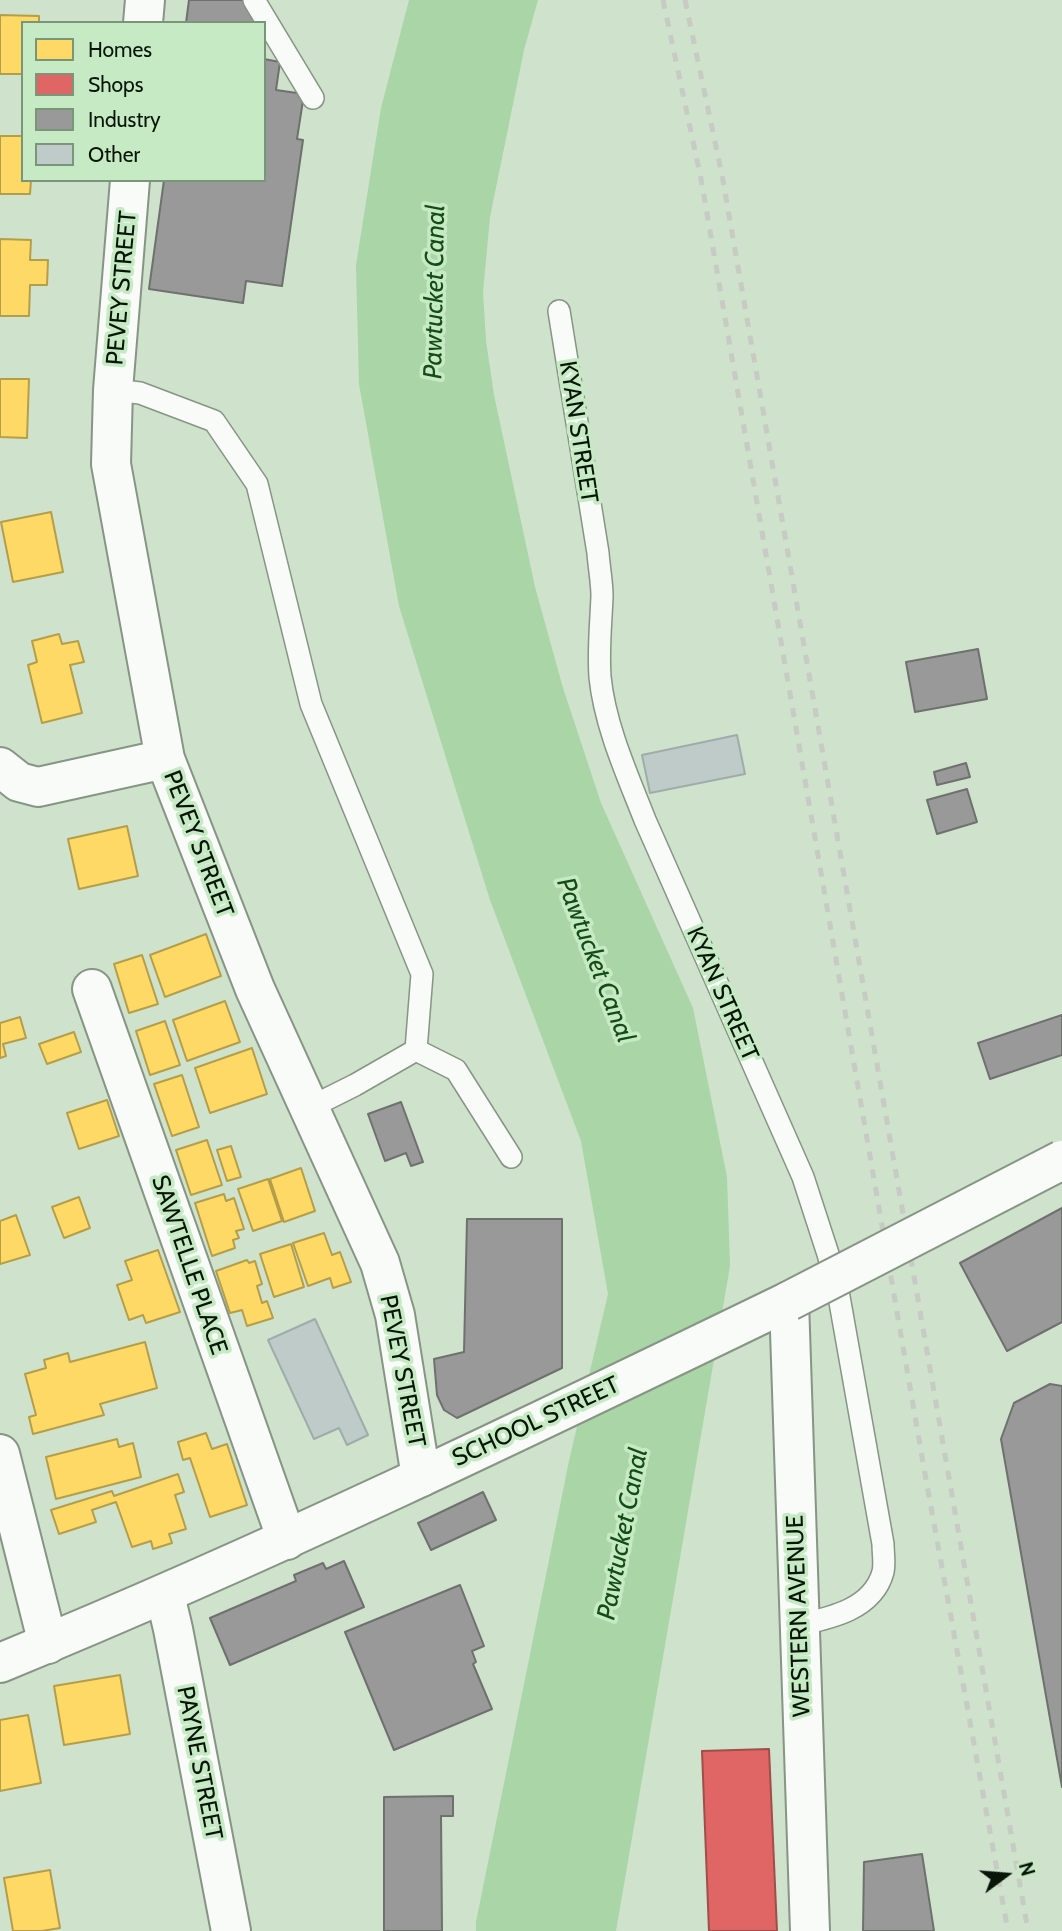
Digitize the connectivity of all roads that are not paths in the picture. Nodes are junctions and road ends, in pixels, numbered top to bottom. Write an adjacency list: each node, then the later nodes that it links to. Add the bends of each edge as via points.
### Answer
1 (145, 0): 3 (street)
2 (254, 0): 4 (lane)
3 (143, 21)
4 (313, 98)
5 (130, 182): 7 (street, PEVEY STREET)
6 (559, 311): 20 (lane, KYAN STREET, via 602,593 598,649 606,710 645,820 803,1177 840,1304 884,1569 877,1588 858,1606)
7 (113, 390): 8 (street, PEVEY STREET, via 111,464); 11 (lane, via 140,393 214,421 257,484 311,704 422,974)
8 (165, 759): 9 (street, via 38,788 19,782); 12 (street, PEVEY STREET, via 255,989)
9 (0, 767)
10 (92, 989): 18 (street, SAWTELLE PLACE)
11 (415, 1050): 12 (lane); 13 (lane, via 456,1070)
12 (309, 1108): 17 (street, PEVEY STREET, via 380,1263 395,1315)
13 (511, 1157)
14 (1062, 1160): 15 (street, SCHOOL STREET, bridge)
15 (789, 1301): 17 (street, SCHOOL STREET); 20 (street, WESTERN AVENUE)
16 (0, 1454): 21 (street)
17 (421, 1477): 18 (street, SCHOOL STREET)
18 (287, 1540): 19 (street, SCHOOL STREET)
19 (165, 1595): 21 (street, SCHOOL STREET); 23 (street, PAYNE STREET)
20 (798, 1626): 24 (street, WESTERN AVENUE)
21 (48, 1644): 22 (street, SCHOOL STREET)
22 (0, 1663)
23 (230, 1931)
24 (810, 1931)

